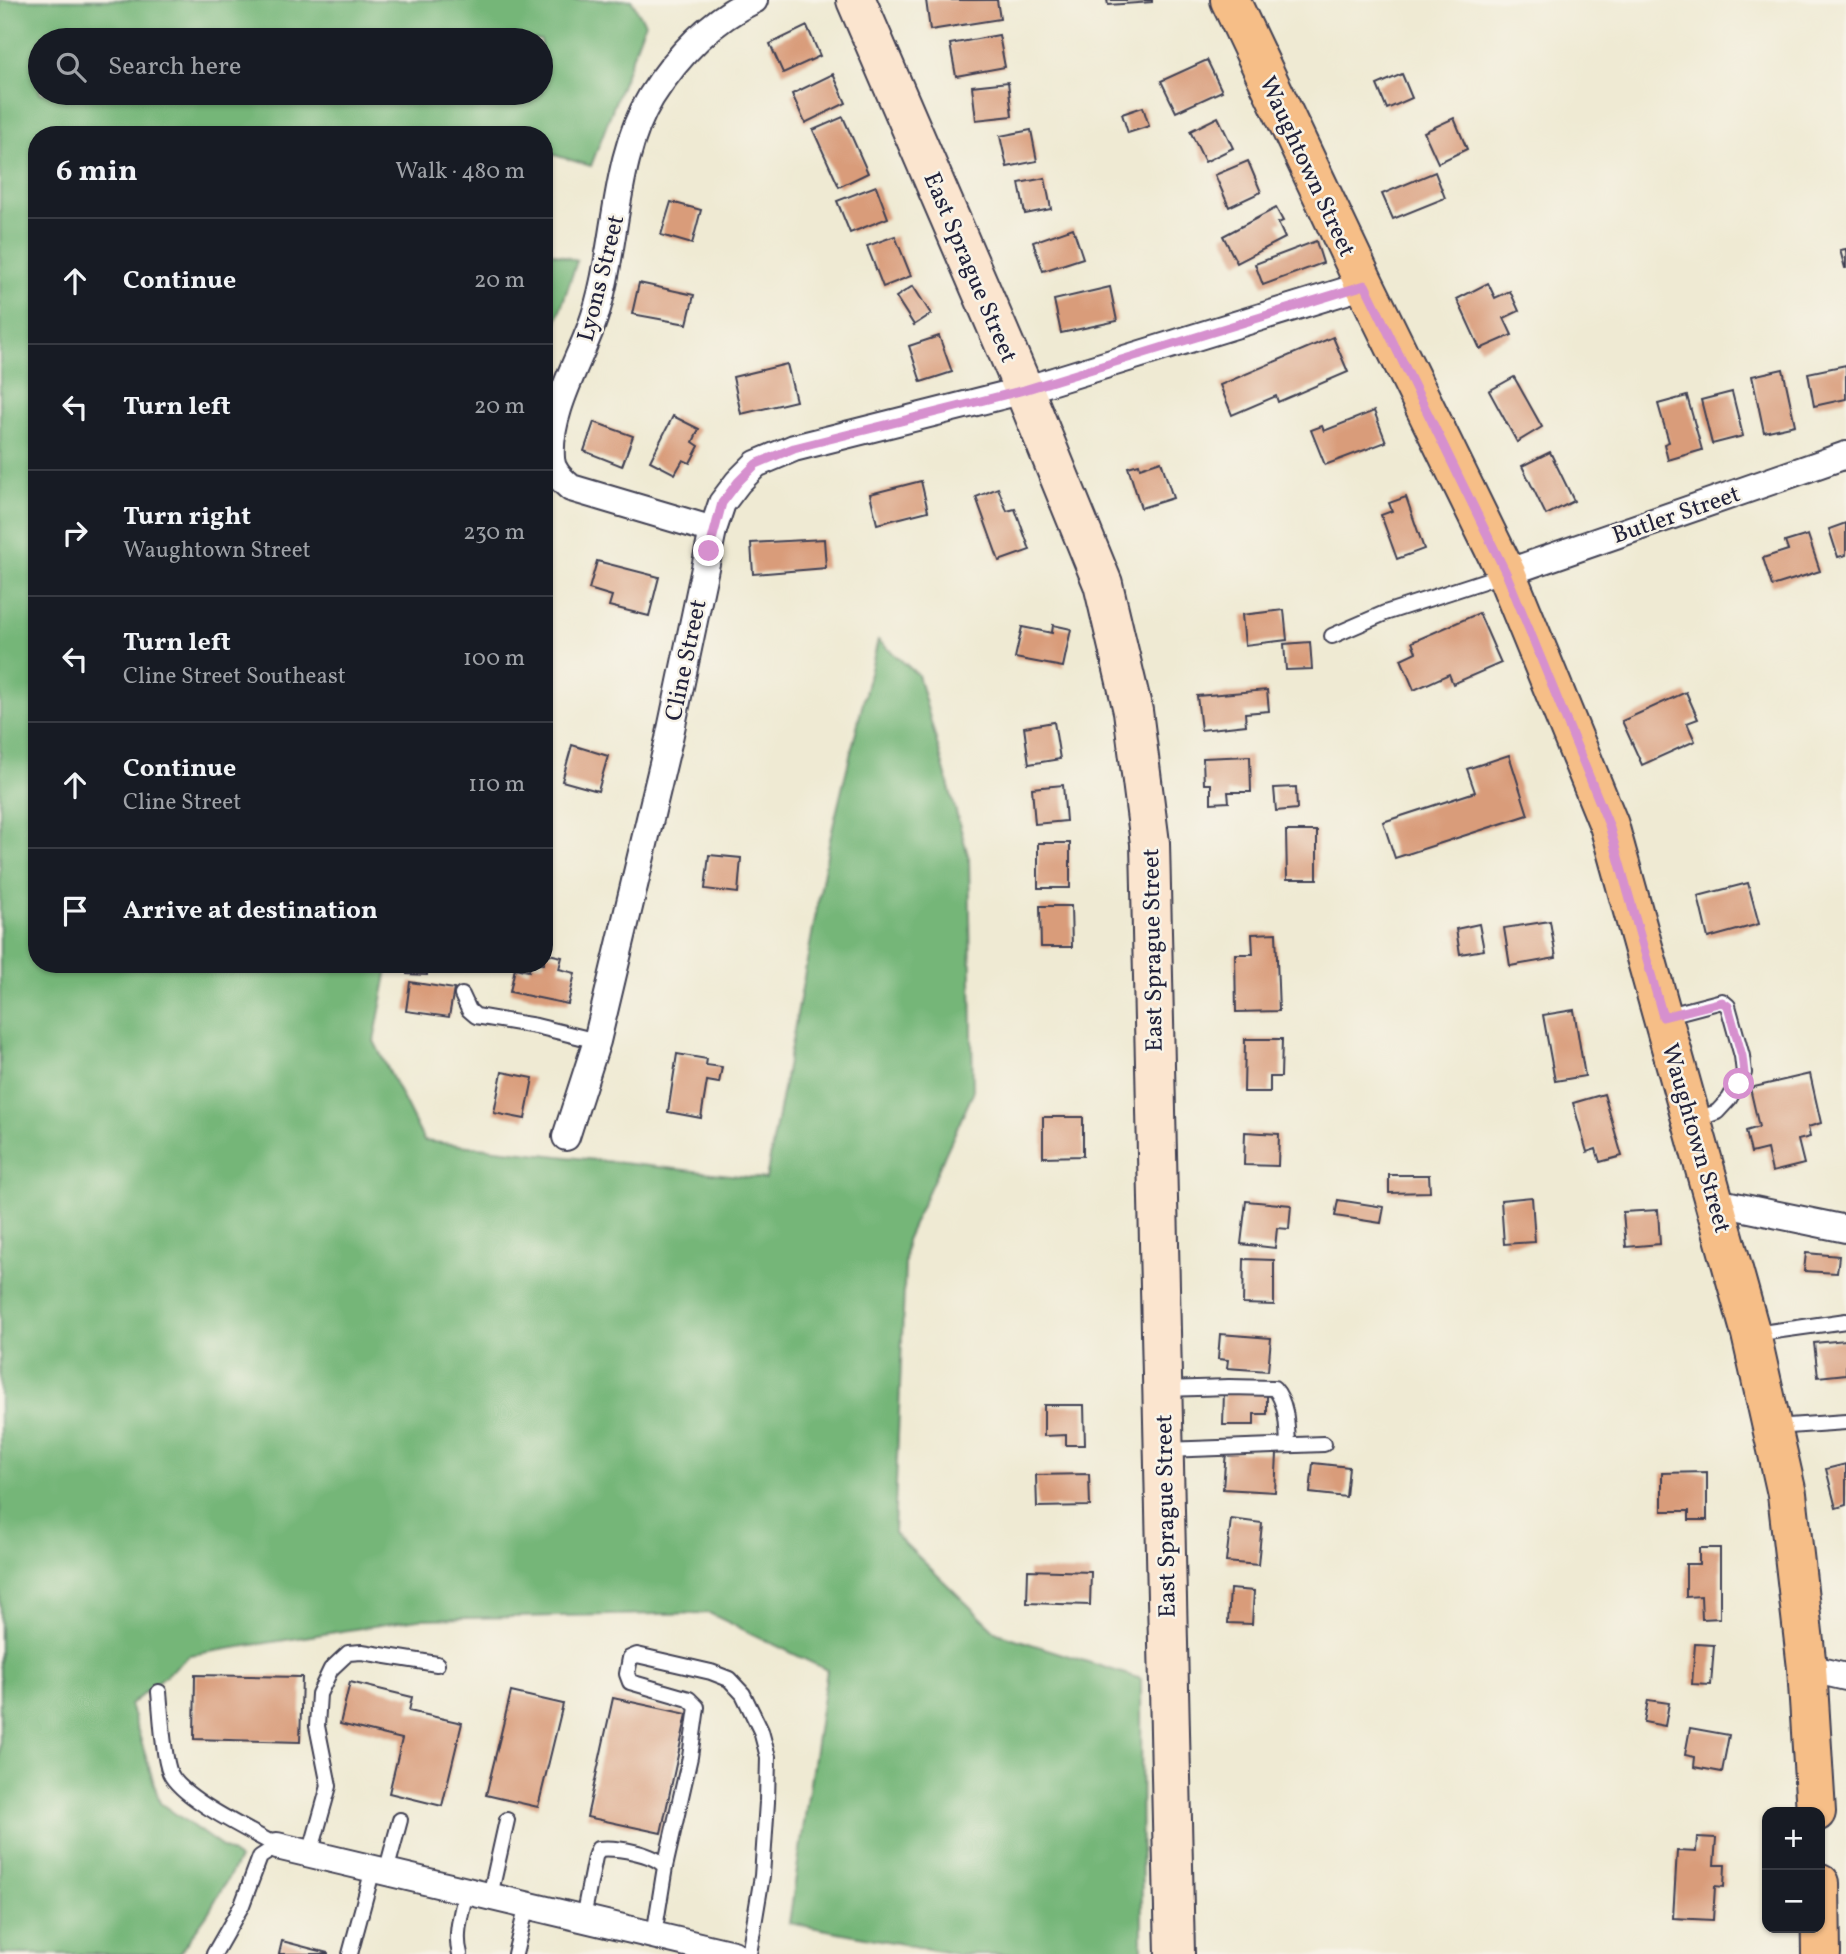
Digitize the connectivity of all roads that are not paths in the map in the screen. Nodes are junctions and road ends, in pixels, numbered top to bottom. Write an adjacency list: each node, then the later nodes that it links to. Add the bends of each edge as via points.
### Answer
1 (754, 0): 6 (street, Lyons Street, via 695,40 638,123 592,324)
2 (856, 0): 5 (street, East Sprague Street)
3 (1230, 0): 4 (main road, Waughtown Street)
4 (1365, 285): 5 (street, Cline Street); 10 (main road, Waughtown Street)
5 (1024, 390): 9 (street, Cline Street, via 794,448 756,464 722,503); 21 (street, East Sprague Street, via 1103,584 1133,711 1150,843)
6 (553, 424)
7 (1846, 455): 10 (street, Butler Street)
8 (553, 467): 9 (street, Lyons Street, via 571,488)
9 (713, 530): 14 (street, Cline Street)
10 (1506, 573): 11 (lane, via 1385,613); 13 (main road, Waughtown Street, via 1609,825)
11 (1332, 636)
12 (462, 995): 14 (lane, via 476,1016)
13 (1663, 1017): 15 (main road, Waughtown Street); 15 (lane, via 1722,1002 1728,1006 1744,1073 1717,1112)
14 (597, 1041): 16 (street, Cline Street)
15 (1693, 1121): 17 (main road, Waughtown Street)
16 (566, 1137)
17 (1716, 1202): 18 (street); 20 (main road, Waughtown Street)
18 (1846, 1229)
19 (1846, 1321): 20 (lane)
20 (1751, 1334): 23 (main road, Waughtown Street)
21 (1162, 1390): 24 (lane, via 1274,1388 1281,1395); 26 (street, East Sprague Street)
22 (1846, 1422): 23 (lane)
23 (1772, 1427): 28 (main road, Waughtown Street, via 1787,1494)
24 (1288, 1444): 25 (lane); 26 (lane)
25 (1324, 1444)
26 (1164, 1450): 49 (street, East Sprague Street)
27 (437, 1664): 35 (lane, via 362,1652 348,1653 331,1669 319,1694 317,1726 329,1786)
28 (1807, 1668): 29 (street); 31 (main road, Waughtown Street)
29 (1846, 1676)
30 (159, 1692): 34 (lane, via 170,1774 187,1793)
31 (1816, 1807)
32 (400, 1820): 37 (lane)
33 (507, 1820): 38 (lane)
34 (277, 1846): 35 (street); 43 (lane, via 260,1857 242,1905)
35 (310, 1854): 37 (street)
36 (665, 1867): 40 (lane, via 652,1857 612,1847 598,1849); 42 (lane); 48 (lane, via 697,1707 688,1699 629,1682 630,1658 637,1655 729,1679 743,1694 761,1731 768,1757 767,1802 762,1876)
37 (379, 1870): 38 (street); 44 (lane)
38 (478, 1894): 39 (street); 45 (lane, via 458,1932)
39 (527, 1905): 40 (street); 46 (lane)
40 (583, 1918): 42 (street)
41 (1821, 1933): 50 (main road)
42 (654, 1935): 47 (street)
43 (214, 1954)
44 (350, 1954)
45 (460, 1954)
46 (515, 1954)
47 (733, 1954)
48 (749, 1954)
49 (1175, 1954)
50 (1821, 1954)

